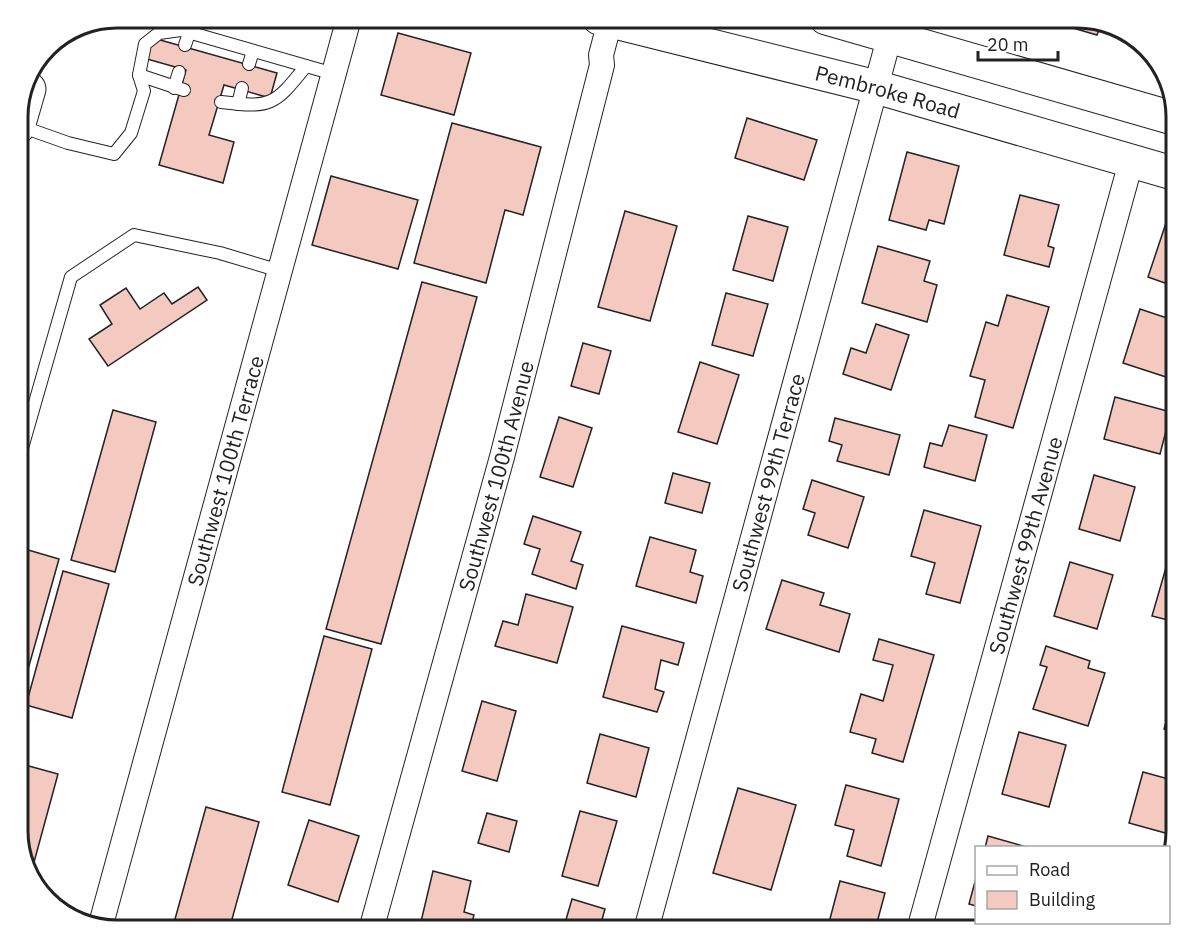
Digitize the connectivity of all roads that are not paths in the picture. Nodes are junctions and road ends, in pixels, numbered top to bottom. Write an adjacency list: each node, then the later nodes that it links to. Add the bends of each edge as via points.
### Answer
1 (346, 29): 10 (street, Southwest 100th Terrace)
2 (603, 29): 23 (street, Southwest 100th Avenue, via 602,65 502,457)
3 (644, 29): 12 (main road, Pembroke Road)
4 (867, 29): 6 (main road)
5 (189, 33): 7 (lane); 8 (lane, via 216,47 251,57); 11 (lane, via 159,33 145,44)
6 (890, 35): 12 (street, Southwest 99th Terrace); 16 (main road)
7 (185, 45)
8 (306, 66): 10 (lane); 15 (lane, via 284,93 261,106)
9 (179, 72): 11 (lane, via 179,89)
10 (334, 74): 20 (street, Southwest 100th Terrace)
11 (139, 75): 17 (lane, via 144,91 131,133 114,154)
12 (876, 87): 18 (main road, Pembroke Road); 24 (street, Southwest 99th Terrace)
13 (243, 88): 15 (lane)
14 (221, 102): 15 (lane)
15 (238, 104)
16 (1166, 116)
17 (29, 129)
18 (1131, 162): 19 (main road, Pembroke Road); 25 (street, Southwest 99th Avenue)
19 (1166, 171)
20 (280, 271): 21 (lane, via 134,234 71,277); 22 (street, Southwest 100th Terrace)
21 (29, 424)
22 (103, 918)
23 (374, 920)
24 (649, 920)
25 (922, 920)

